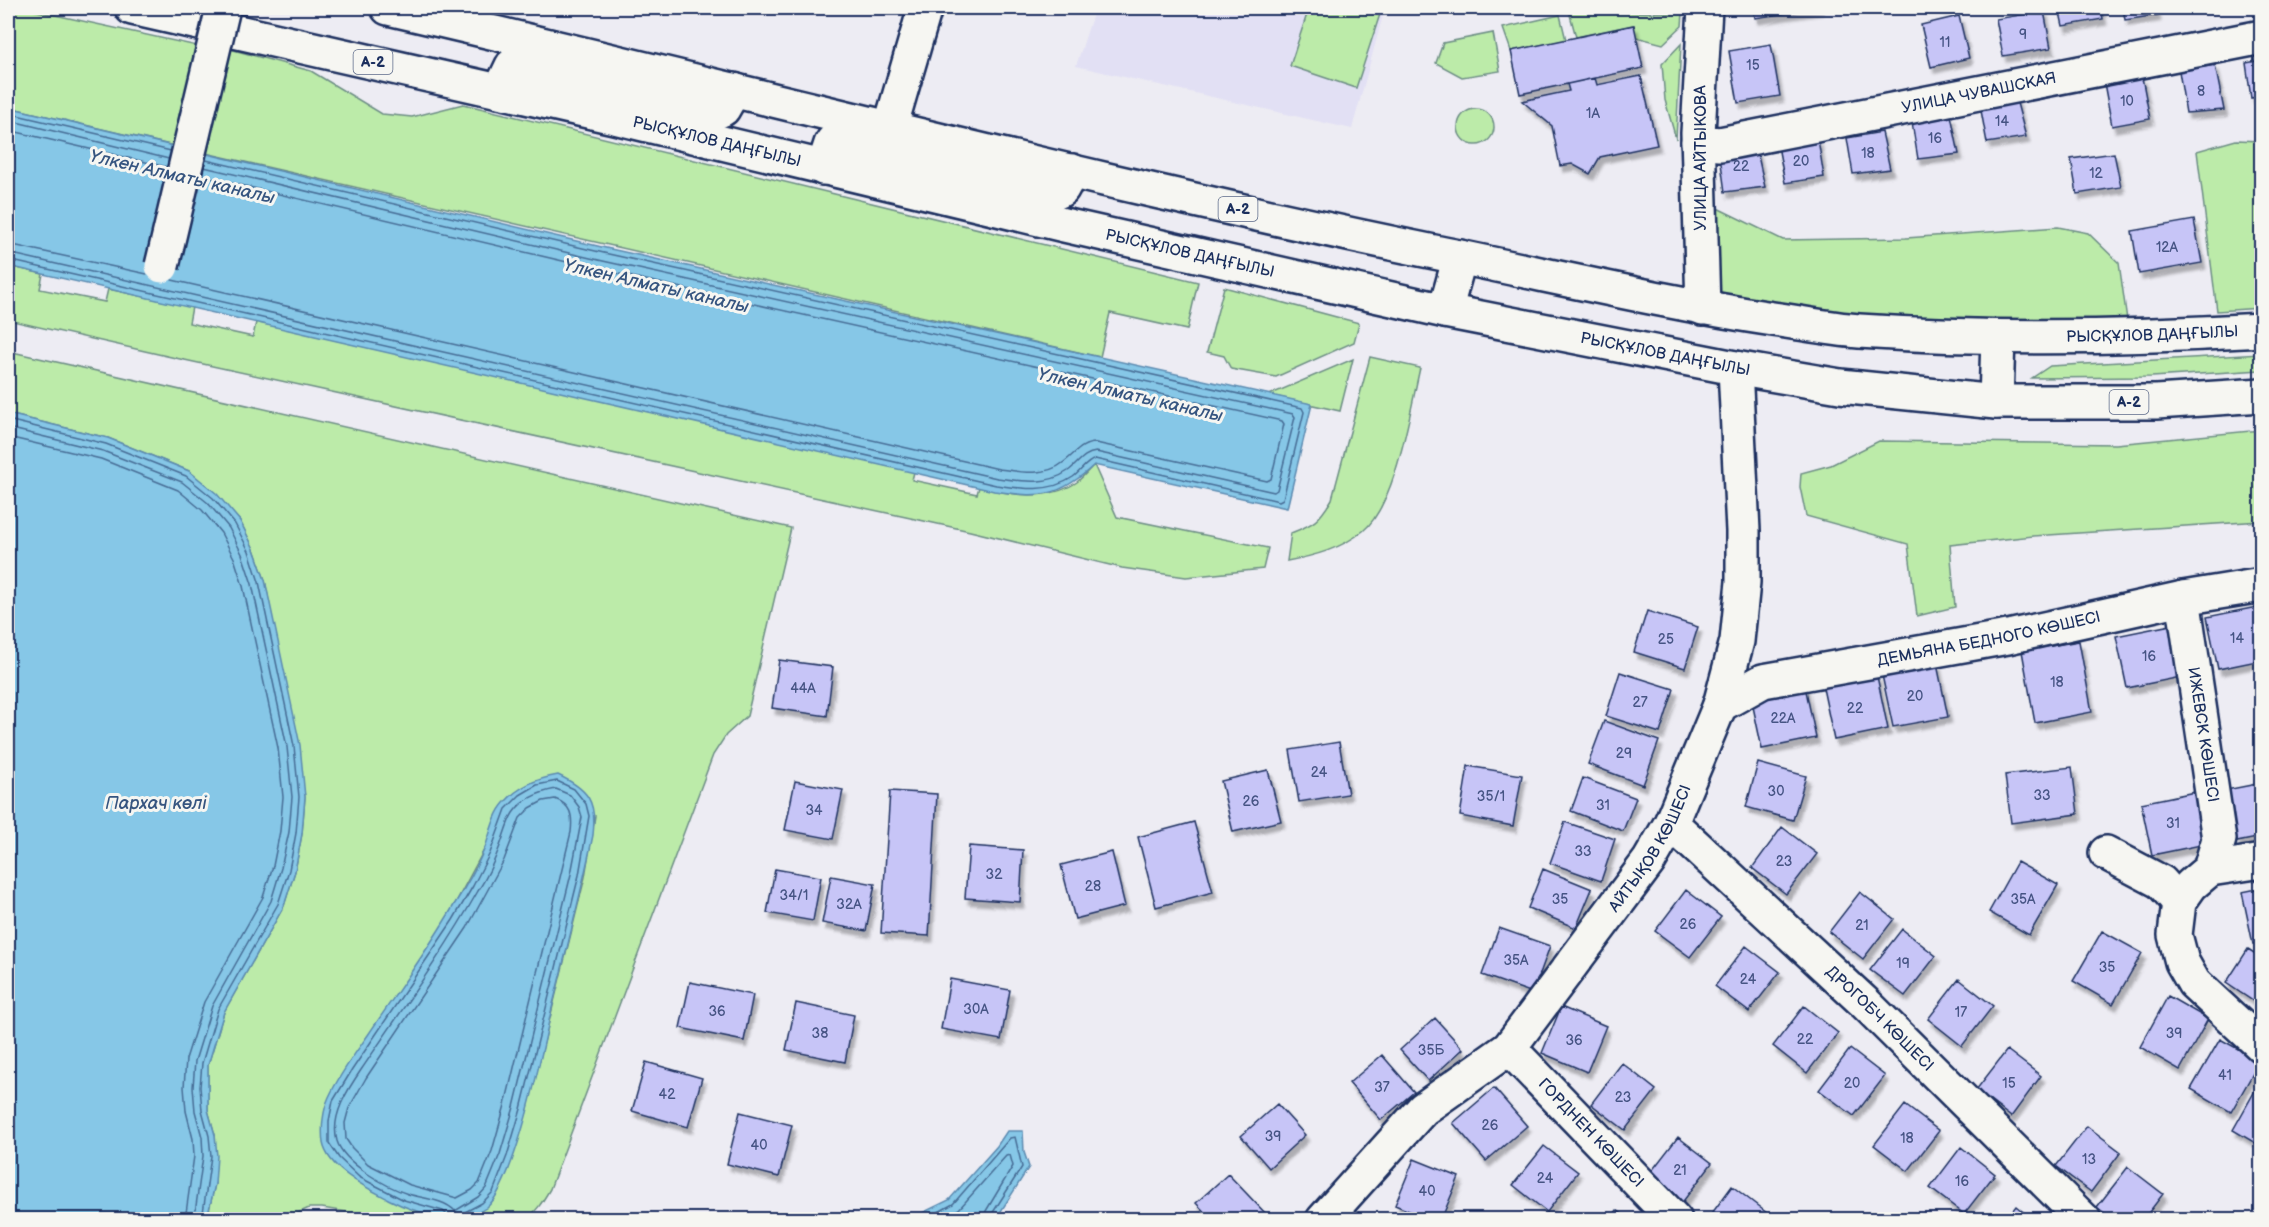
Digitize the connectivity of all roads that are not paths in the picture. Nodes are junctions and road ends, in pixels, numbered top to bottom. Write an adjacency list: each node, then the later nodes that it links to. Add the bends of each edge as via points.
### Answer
1 (132, 8): 8 (main road, РЫСҚҰЛОВ ДАҢҒЫЛЫ / A-2)
2 (224, 8): 14 (main road, bridge)
3 (388, 8): 7 (main road, РЫСҚҰЛОВ ДАҢҒЫЛЫ / A-2)
4 (925, 8): 9 (main road)
5 (1705, 8): 10 (main road, УЛИЦА АЙТЫКОВА)
6 (2262, 38): 10 (main road, УЛИЦА ЧУВАШСКАЯ, via 1720,144)
7 (734, 90): 8 (main road, via 723,109 716,112 512,66); 9 (main road, РЫСҚҰЛОВ ДАҢҒЫЛЫ / A-2)
8 (500, 91): 11 (main road, РЫСҚҰЛОВ ДАҢҒЫЛЫ / A-2)
9 (890, 128): 12 (main road, РЫСҚҰЛОВ ДАҢҒЫЛЫ / A-2)
10 (1698, 142): 15 (main road, УЛИЦА АЙТЫКОВА)
11 (823, 168): 12 (main road, via 831,144 839,140 1057,192); 16 (main road, РЫСҚҰЛОВ ДАҢҒЫЛЫ / A-2)
12 (1072, 171): 13 (main road, РЫСҚҰЛОВ ДАҢҒЫЛЫ / A-2)
13 (1460, 257): 15 (main road, РЫСҚҰЛОВ ДАҢҒЫЛЫ / A-2); 16 (main road)
14 (162, 266)
15 (1703, 308): 18 (main road, РЫСҚҰЛОВ ДАҢҒЫЛЫ / A-2, via 1854,331)
16 (1445, 311): 19 (main road, РЫСҚҰЛОВ ДАҢҒЫЛЫ / A-2)
17 (2262, 330): 18 (main road, РЫСҚҰЛОВ ДАҢҒЫЛЫ / A-2, via 2150,336)
18 (1998, 337): 21 (main road)
19 (1736, 368): 21 (main road, РЫСҚҰЛОВ ДАҢҒЫЛЫ / A-2, via 1840,386); 24 (main road, АЙТЫҚОВ КӨШЕСІ, via 1743,582 1737,641)
20 (2262, 395): 21 (main road, РЫСҚҰЛОВ ДАҢҒЫЛЫ / A-2, via 2156,402)
21 (1996, 402)
22 (2262, 585): 23 (main road, ДЕМЬЯНА БЕДНОГО КӨШЕСІ)
23 (2183, 598): 24 (main road, ДЕМЬЯНА БЕДНОГО КӨШЕСІ, via 2008,637 1763,681); 28 (main road, ИЖЕВСК КӨШЕСІ, via 2219,839)
24 (1720, 705): 25 (main road, АЙТЫҚОВ КӨШЕСІ)
25 (1671, 823): 31 (main road, АЙТЫҚОВ КӨШЕСІ, via 1649,861); 34 (main road, ДРОГОБЧ КӨШЕСІ, via 1865,1003)
26 (2106, 853): 29 (main road, via 2161,882)
27 (2262, 861): 28 (main road)
28 (2210, 869): 29 (main road)
29 (2179, 902): 30 (main road, via 2175,934 2182,962 2193,983)
30 (2262, 1046)
31 (1509, 1048): 32 (main road, АЙТЫҚОВ КӨШЕСІ, via 1423,1109); 33 (main road, ГОРДНЕН КӨШЕСІ)
32 (1323, 1220)
33 (1675, 1220)
34 (2084, 1220)

